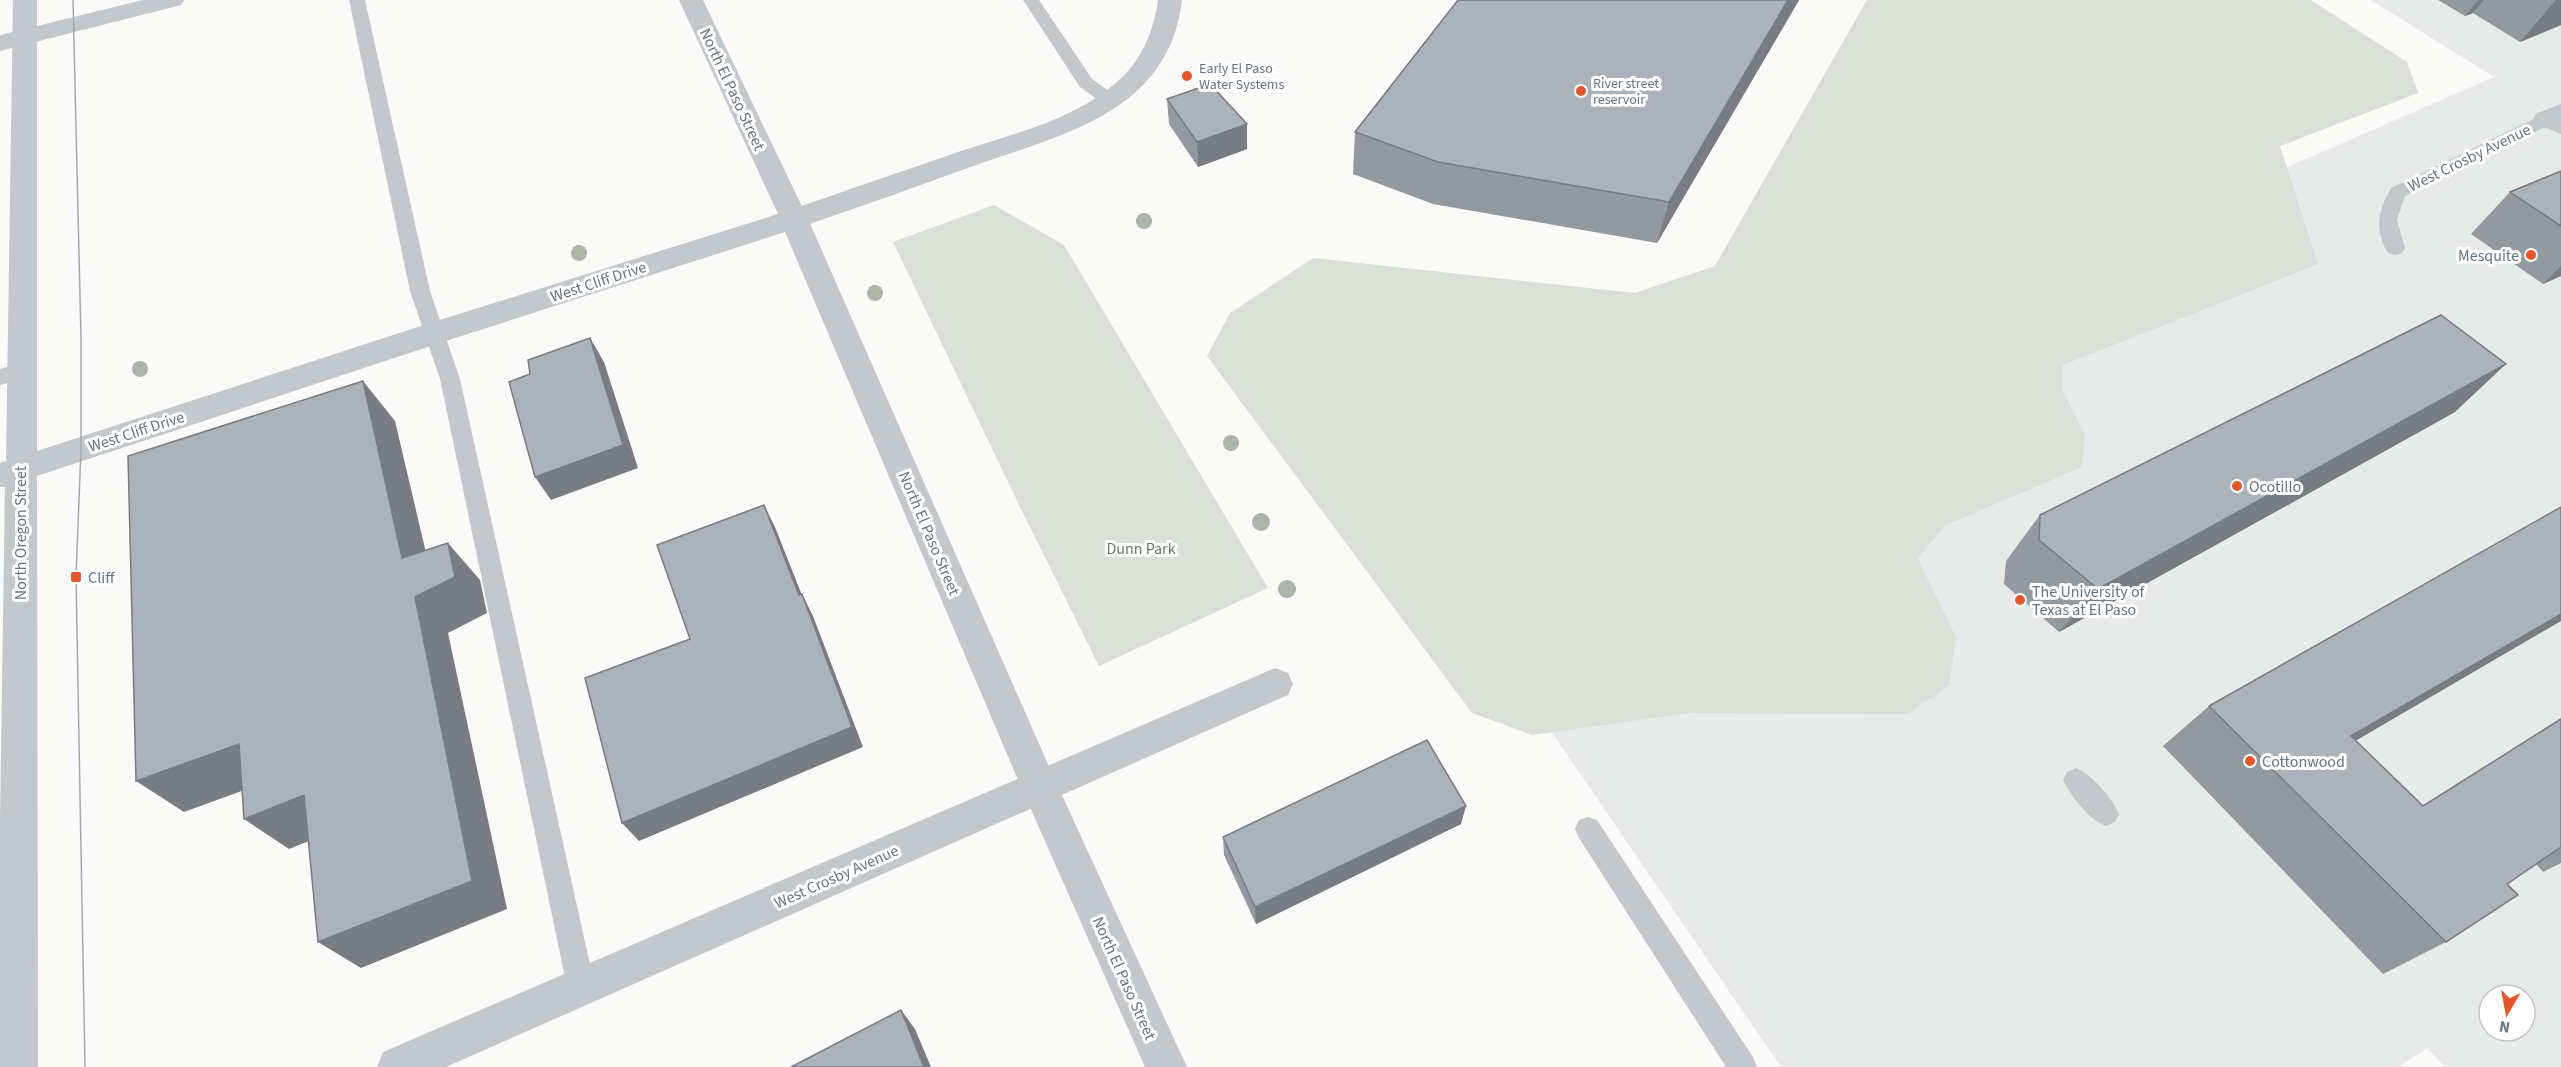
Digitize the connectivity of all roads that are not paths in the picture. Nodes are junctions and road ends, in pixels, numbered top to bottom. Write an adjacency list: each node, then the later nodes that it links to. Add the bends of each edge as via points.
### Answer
1 (25, 0): 7 (street, North Oregon Street)
2 (172, 0): 7 (street)
3 (357, 0): 12 (lane, via 420,291)
4 (691, 0): 10 (street, North El Paso Street)
5 (1031, 0): 8 (lane, via 1086,83)
6 (1170, 0): 8 (street, West Cliff Drive, via 1165,28 1152,53 1135,79)
7 (12, 40): 13 (street, North Oregon Street)
8 (1110, 100): 10 (street, West Cliff Drive, via 1045,132)
9 (2556, 120): 11 (lane, West Crosby Avenue, via 2398,192 2388,208 2388,231)
10 (794, 219): 12 (street, West Cliff Drive); 17 (street, North El Paso Street)
11 (2395, 248)
12 (435, 333): 14 (street, West Cliff Drive); 20 (lane, via 450,379)
13 (11, 374): 14 (street, North Oregon Street)
14 (10, 473): 21 (street, North Oregon Street)
15 (1275, 684): 17 (street, West Crosby Avenue)
16 (2076, 780): 18 (lane)
17 (1040, 787): 20 (street, West Crosby Avenue); 23 (street, North El Paso Street)
18 (2106, 814)
19 (1588, 829): 24 (lane)
20 (580, 987): 22 (street, West Crosby Avenue)
21 (17, 1067)
22 (398, 1067)
23 (1166, 1067)
24 (1743, 1067)

